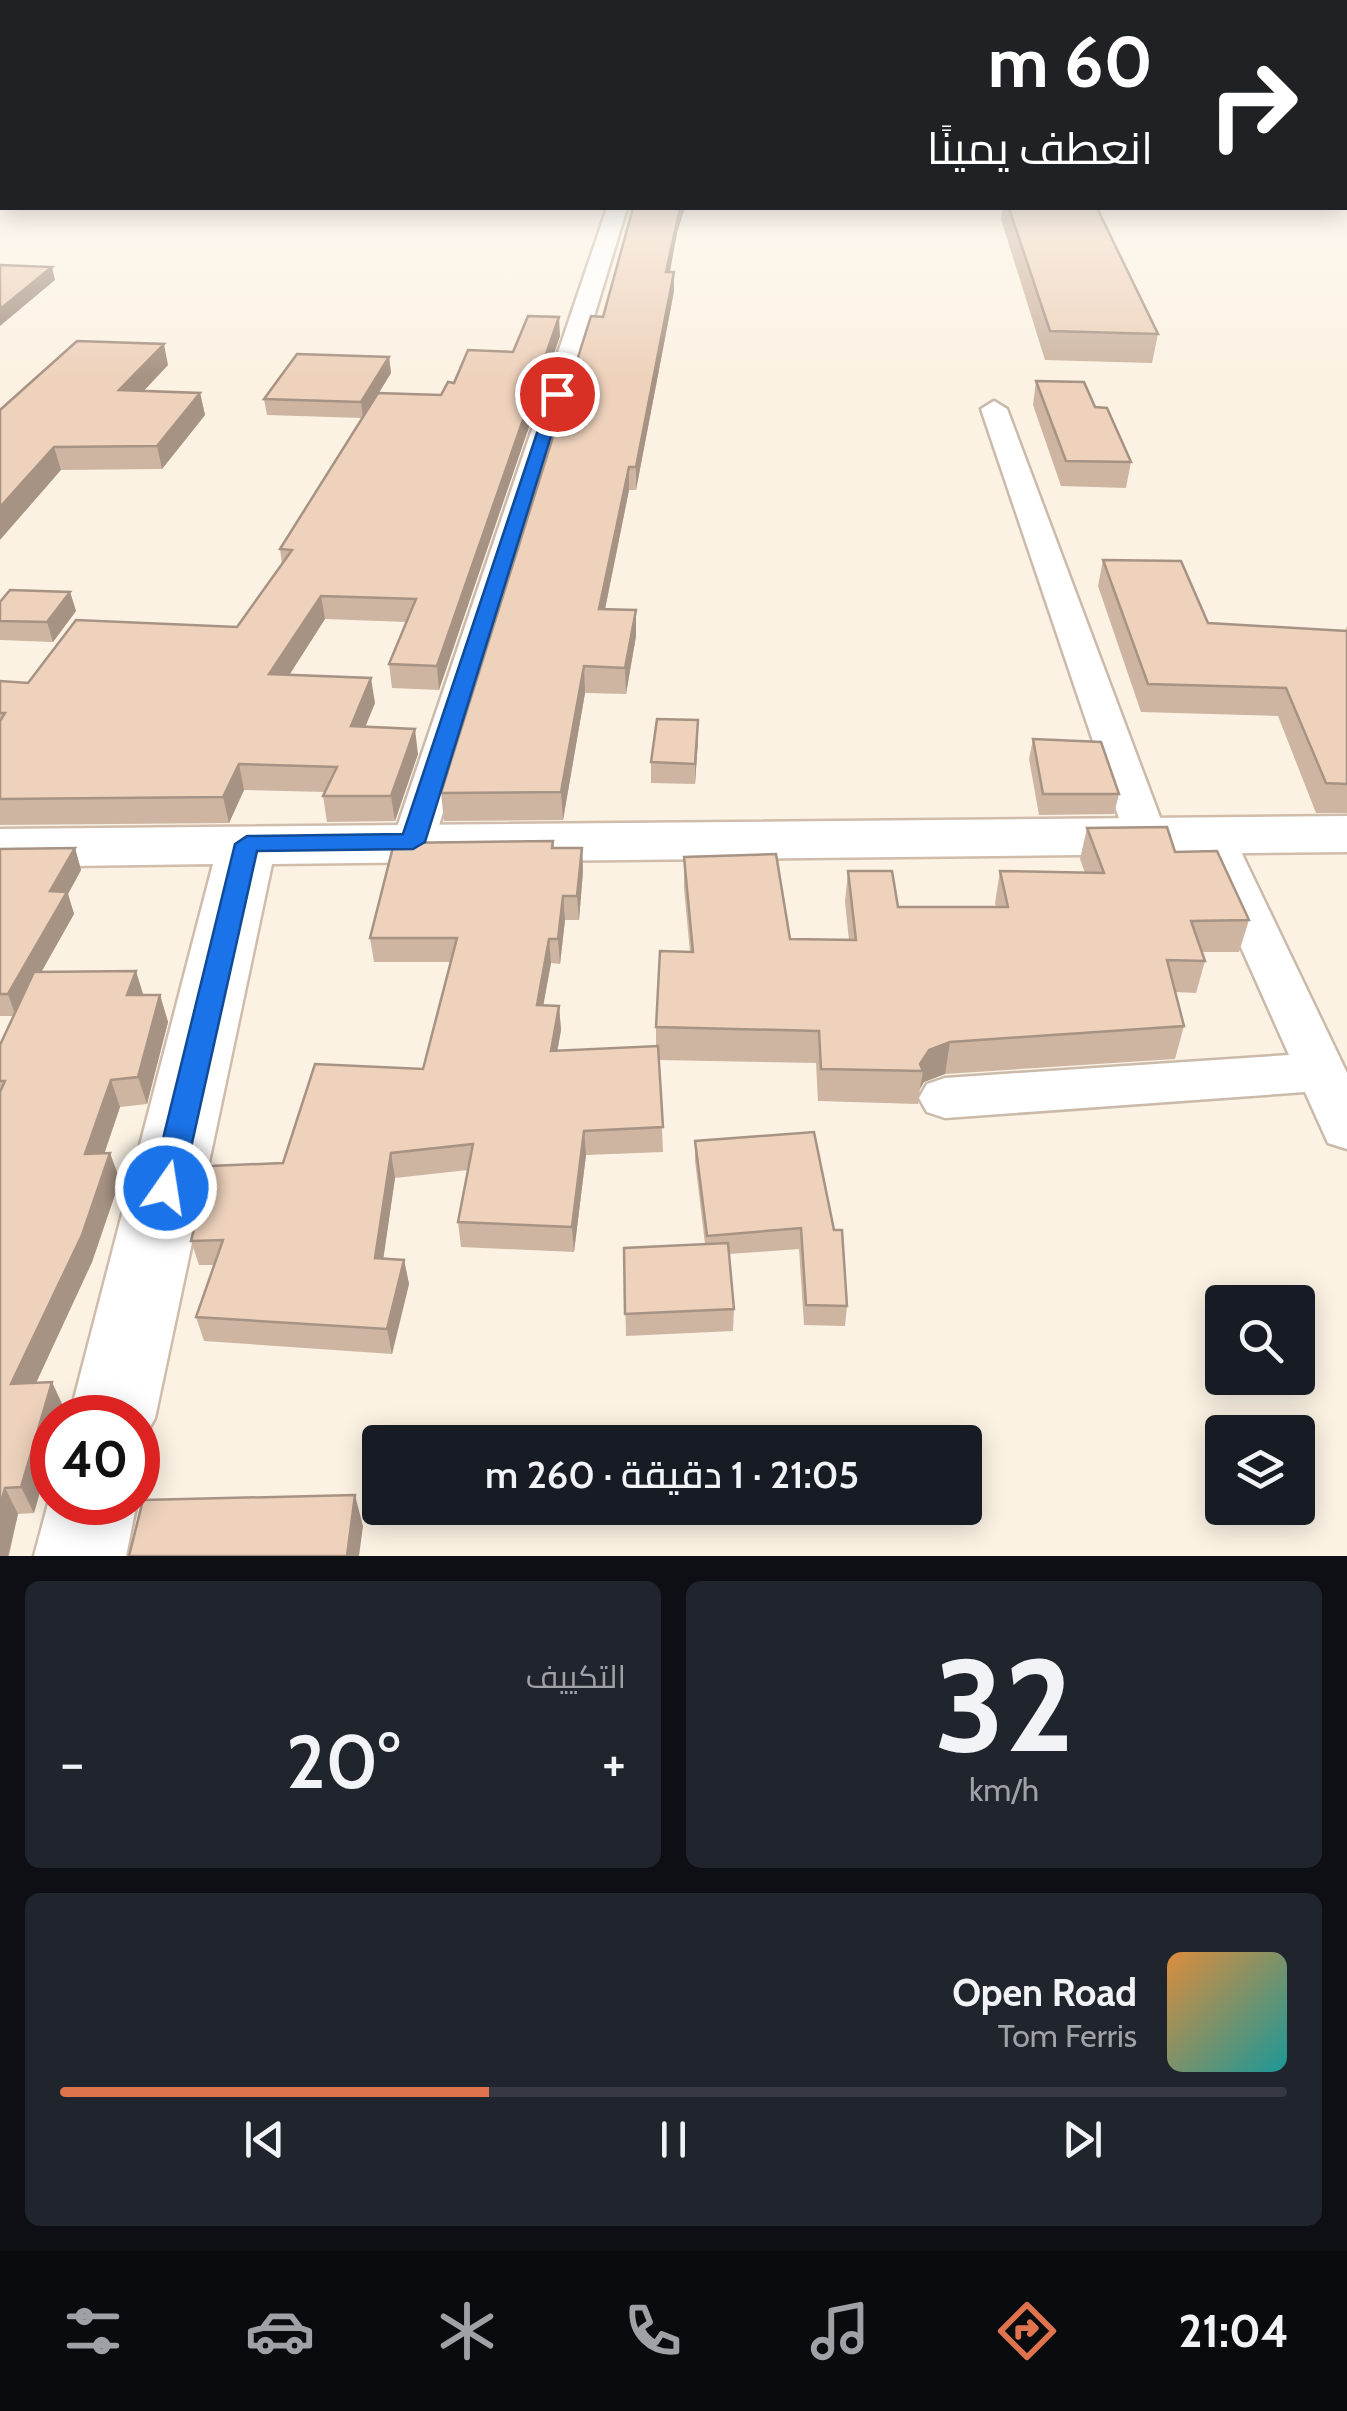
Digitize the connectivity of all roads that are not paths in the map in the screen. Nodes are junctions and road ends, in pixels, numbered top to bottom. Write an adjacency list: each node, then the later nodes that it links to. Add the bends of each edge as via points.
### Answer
1 (609, 233): 6 (street)
2 (994, 409): 4 (street)
3 (1347, 834): 5 (main road)
4 (1146, 836): 5 (main road); 6 (main road)
5 (1212, 836): 9 (street)
6 (413, 842): 7 (main road)
7 (247, 844): 8 (main road); 12 (main road)
8 (0, 848)
9 (1321, 1072): 10 (street); 11 (street)
10 (944, 1098)
11 (1347, 1128)
12 (117, 1395)
13 (87, 1525): 14 (main road)
14 (80, 1556)

